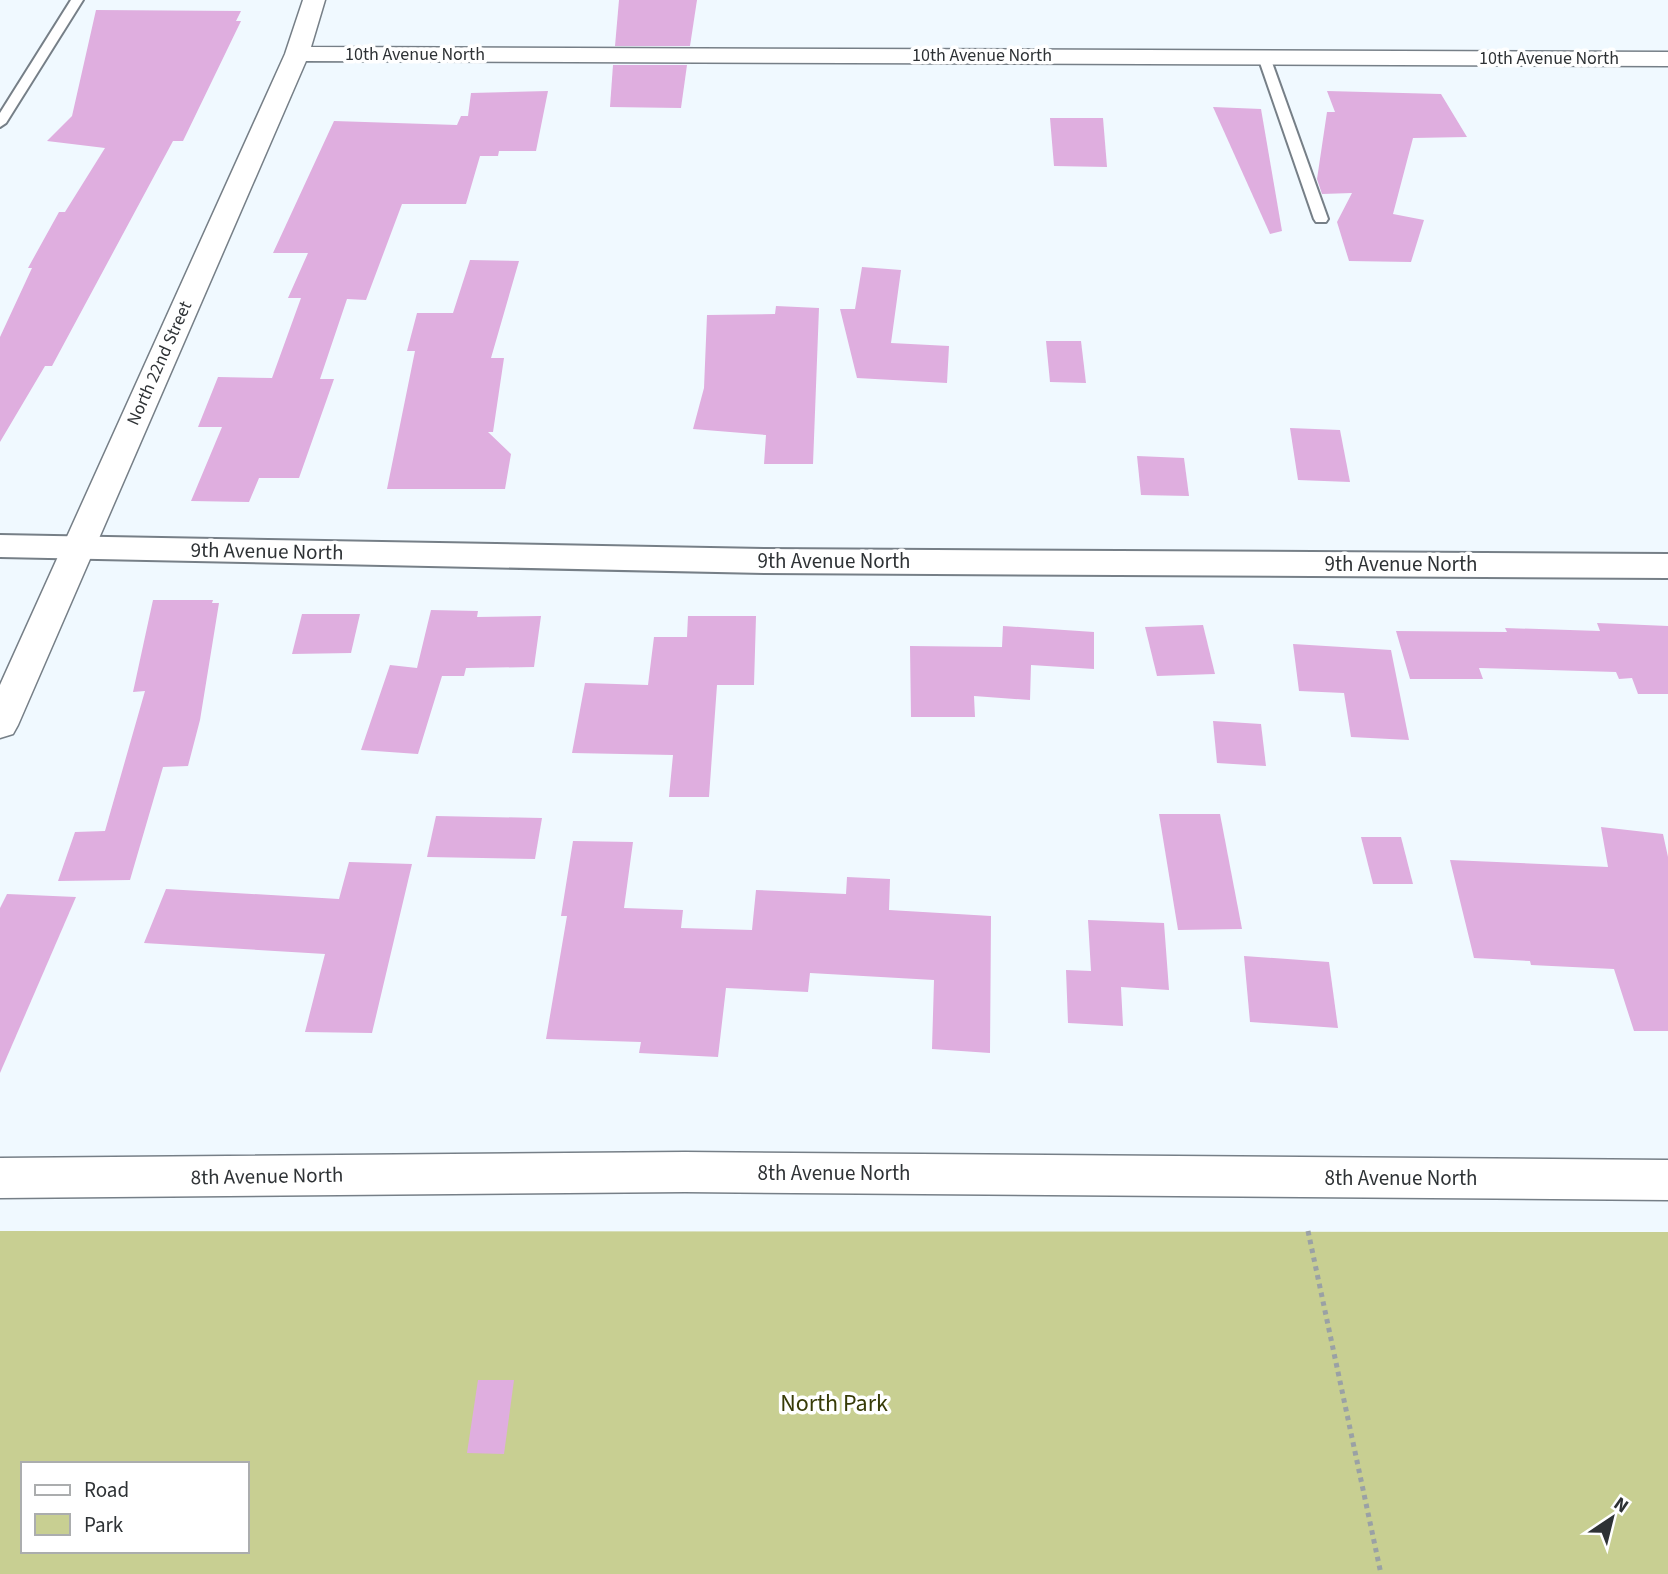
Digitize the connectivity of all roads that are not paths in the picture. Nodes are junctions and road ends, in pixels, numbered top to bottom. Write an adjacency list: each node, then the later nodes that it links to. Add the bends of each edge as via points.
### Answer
1 (77, 0): 6 (lane)
2 (314, 0): 3 (street, North 22nd Street)
3 (297, 54): 4 (street, 10th Avenue North); 9 (street, North 22nd Street)
4 (1264, 57): 5 (street, 10th Avenue North); 7 (lane)
5 (1668, 59)
6 (0, 122)
7 (1321, 219)
8 (0, 546): 9 (street, 9th Avenue North)
9 (76, 547): 10 (street, 9th Avenue North, via 765,561); 11 (street, North 22nd Street)
10 (1668, 566)
11 (0, 725)
12 (0, 1178): 13 (street, 8th Avenue North, via 685,1172)
13 (1668, 1180)

